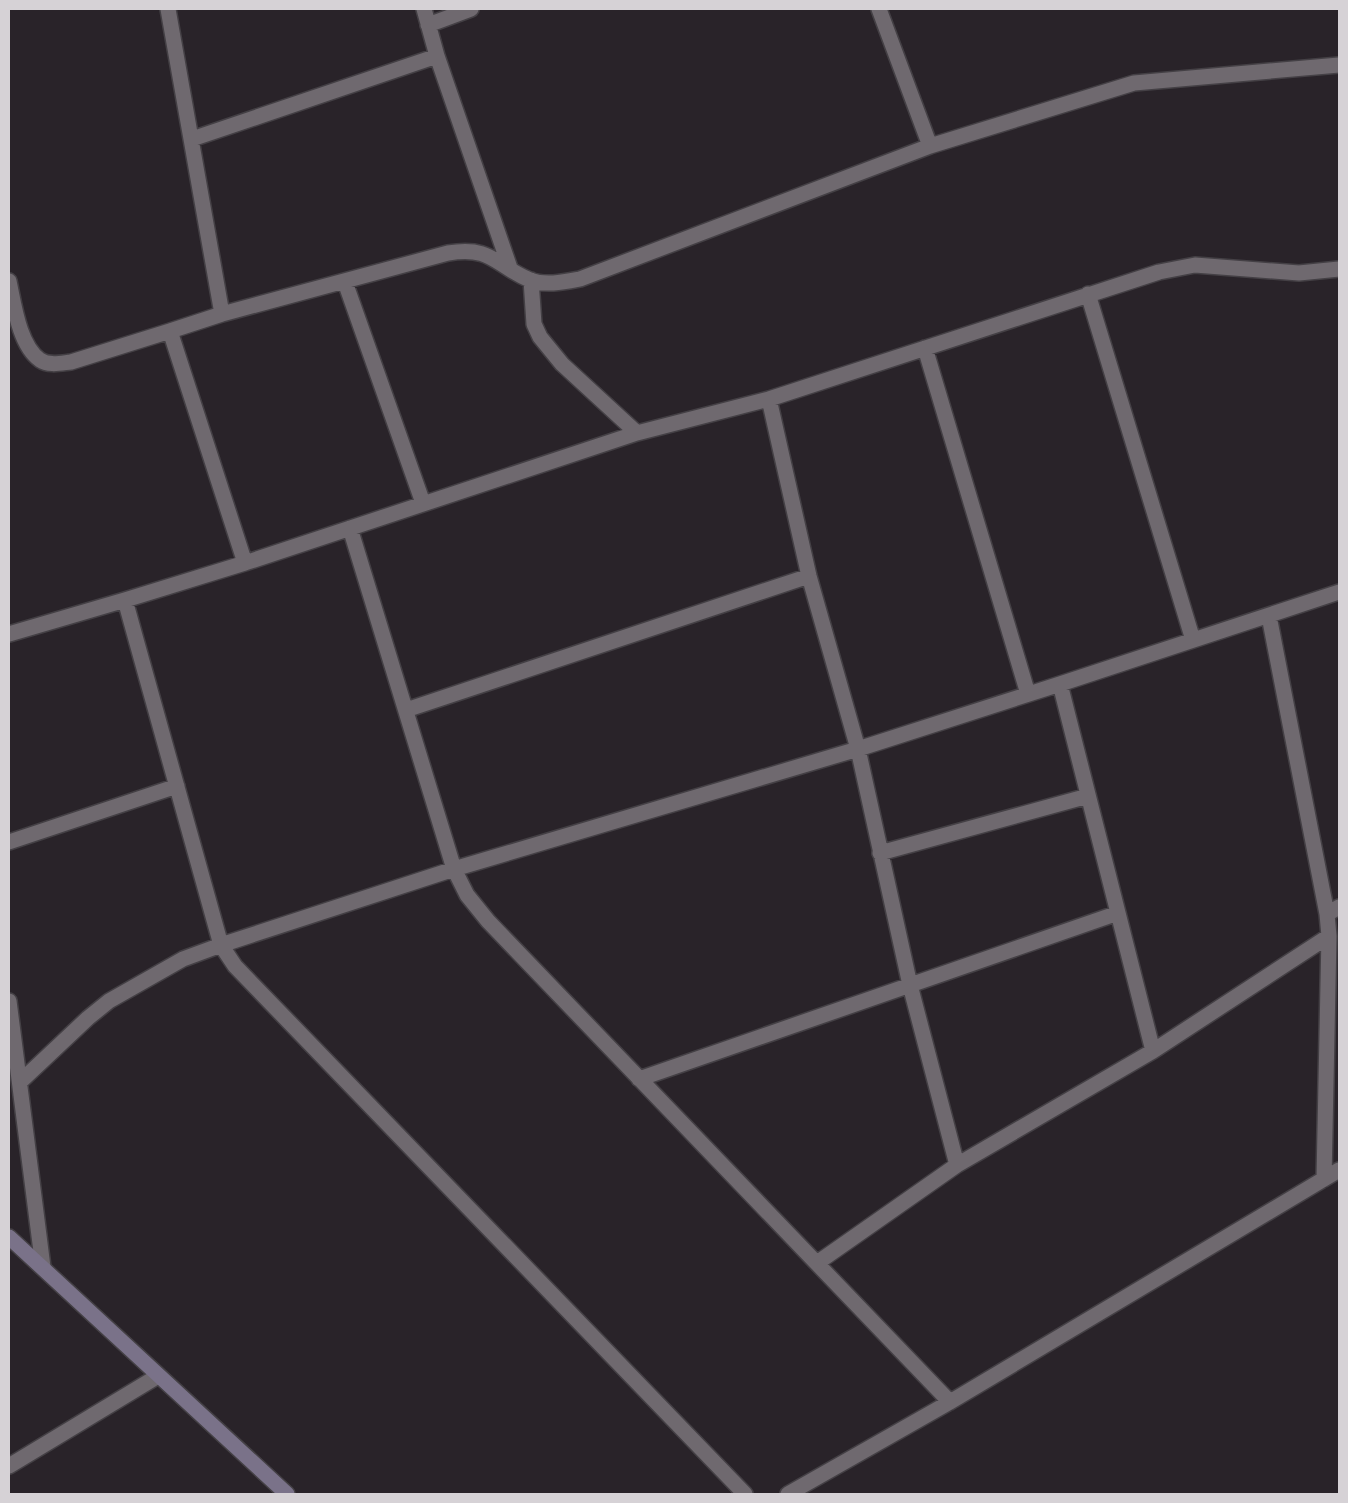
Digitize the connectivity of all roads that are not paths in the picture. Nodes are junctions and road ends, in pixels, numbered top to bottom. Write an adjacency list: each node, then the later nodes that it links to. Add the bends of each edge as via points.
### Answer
1 (168, 9): 8 (street)
2 (424, 9): 5 (street)
3 (470, 9): 5 (street)
4 (879, 9): 9 (street)
5 (428, 25): 6 (street)
6 (438, 56): 8 (street); 10 (street)
7 (1339, 65): 9 (street, via 1134,83)
8 (192, 139): 16 (street)
9 (930, 146): 12 (street, via 580,279 562,283)
10 (510, 268): 12 (street); 14 (street, via 476,251 462,251)
11 (1339, 269): 15 (street, via 1299,273 1195,265 1159,272)
12 (531, 280): 20 (street, via 534,324 540,337 562,364)
13 (9, 281): 17 (street, via 21,332 40,360 54,364 71,362)
14 (345, 282): 16 (street); 21 (street)
15 (1088, 294): 18 (street); 29 (street)
16 (222, 314): 17 (street)
17 (170, 331): 23 (street)
18 (925, 348): 19 (street); 31 (street)
19 (769, 399): 20 (street); 24 (street)
20 (637, 434): 21 (street)
21 (423, 503): 22 (street)
22 (350, 528): 23 (street); 32 (street)
23 (244, 563): 26 (street)
24 (809, 576): 32 (street); 33 (street)
25 (1339, 592): 27 (street)
26 (125, 600): 28 (street); 34 (street)
27 (1269, 616): 29 (street); 39 (street)
28 (9, 634)
29 (1193, 640): 30 (street)
30 (1060, 684): 31 (street); 35 (street)
31 (1028, 694): 33 (street)
32 (406, 710): 38 (street)
33 (858, 749): 37 (street); 38 (street)
34 (177, 786): 36 (street); 42 (street)
35 (1088, 796): 37 (street); 40 (street)
36 (9, 842)
37 (880, 853): 43 (street)
38 (454, 869): 42 (street); 47 (street, via 468,895 488,921)
39 (1333, 910): 41 (street)
40 (1118, 913): 43 (street); 46 (street)
41 (1329, 936): 46 (street); 51 (street)
42 (221, 945): 48 (street, via 183,959 109,1001); 59 (street, via 235,966)
43 (910, 985): 47 (street); 49 (street)
44 (9, 1001): 45 (street)
45 (10, 1019): 48 (street)
46 (1153, 1051): 49 (street)
47 (639, 1079): 53 (street)
48 (20, 1082): 54 (street)
49 (957, 1165): 53 (street)
50 (1339, 1170): 51 (street)
51 (1324, 1179): 56 (street)
52 (9, 1237): 54 (main road)
53 (817, 1263): 56 (street)
54 (43, 1267): 55 (main road)
55 (158, 1376): 57 (street); 58 (main road)
56 (950, 1402): 60 (street)
57 (9, 1466)
58 (287, 1494)
59 (745, 1494)
60 (788, 1494)

